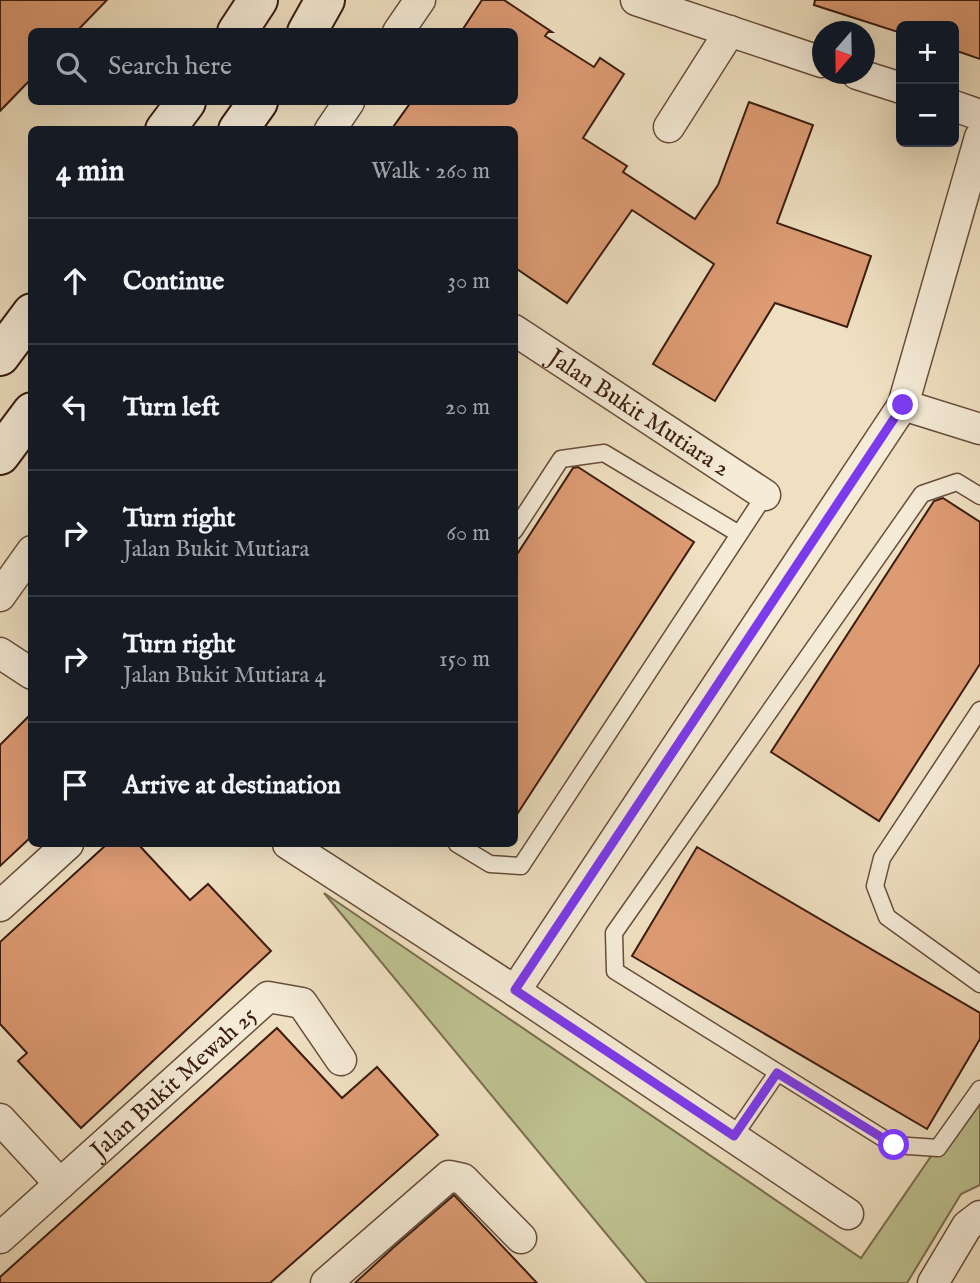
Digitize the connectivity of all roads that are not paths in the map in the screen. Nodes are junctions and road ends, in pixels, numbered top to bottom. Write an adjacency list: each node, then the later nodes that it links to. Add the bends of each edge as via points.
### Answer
1 (258, 0): 5 (street)
2 (325, 0): 6 (street)
3 (420, 0): 7 (street)
4 (636, 0): 8 (street)
5 (240, 28)
6 (309, 28)
7 (401, 28)
8 (730, 31): 9 (street); 20 (street)
9 (812, 59)
10 (875, 80): 11 (street)
11 (896, 86)
12 (184, 105): 17 (street)
13 (256, 105): 18 (street)
14 (347, 105): 19 (street)
15 (959, 108): 16 (street)
16 (980, 114)
17 (168, 126)
18 (241, 126)
19 (333, 126)
20 (669, 127)
21 (980, 137): 25 (street)
22 (28, 318): 24 (street)
23 (518, 333): 29 (street, Jalan Bukit Mutiara 2)
24 (0, 356)
25 (903, 405): 27 (street); 43 (street)
26 (28, 417): 28 (street)
27 (980, 429)
28 (0, 455)
29 (765, 495): 32 (lane)
30 (980, 496): 45 (lane, via 957,482 922,494 614,933 615,971)
31 (518, 525): 32 (lane, via 561,459 604,453)
32 (739, 534): 40 (lane, via 521,866 490,864)
33 (28, 557): 34 (street)
34 (0, 596)
35 (0, 653): 36 (street)
36 (28, 671)
37 (980, 710): 42 (lane, via 882,858 875,886 887,917)
38 (65, 847): 41 (street)
39 (293, 847): 43 (street)
40 (462, 847)
41 (0, 906)
42 (980, 984)
43 (515, 990): 48 (street)
44 (341, 1060): 49 (street, Jalan Bukit Mewah 25, via 302,1003 268,997)
45 (777, 1073): 46 (lane, via 894,1145 939,1148); 48 (lane)
46 (980, 1089)
47 (0, 1119): 49 (street)
48 (734, 1136): 50 (street)
49 (60, 1184): 52 (street, Jalan Bukit Mewah 25)
50 (848, 1214)
51 (980, 1216): 55 (street, via 967,1226)
52 (0, 1238)
53 (521, 1238): 54 (street, via 463,1179 449,1176)
54 (326, 1283)
55 (933, 1283)

